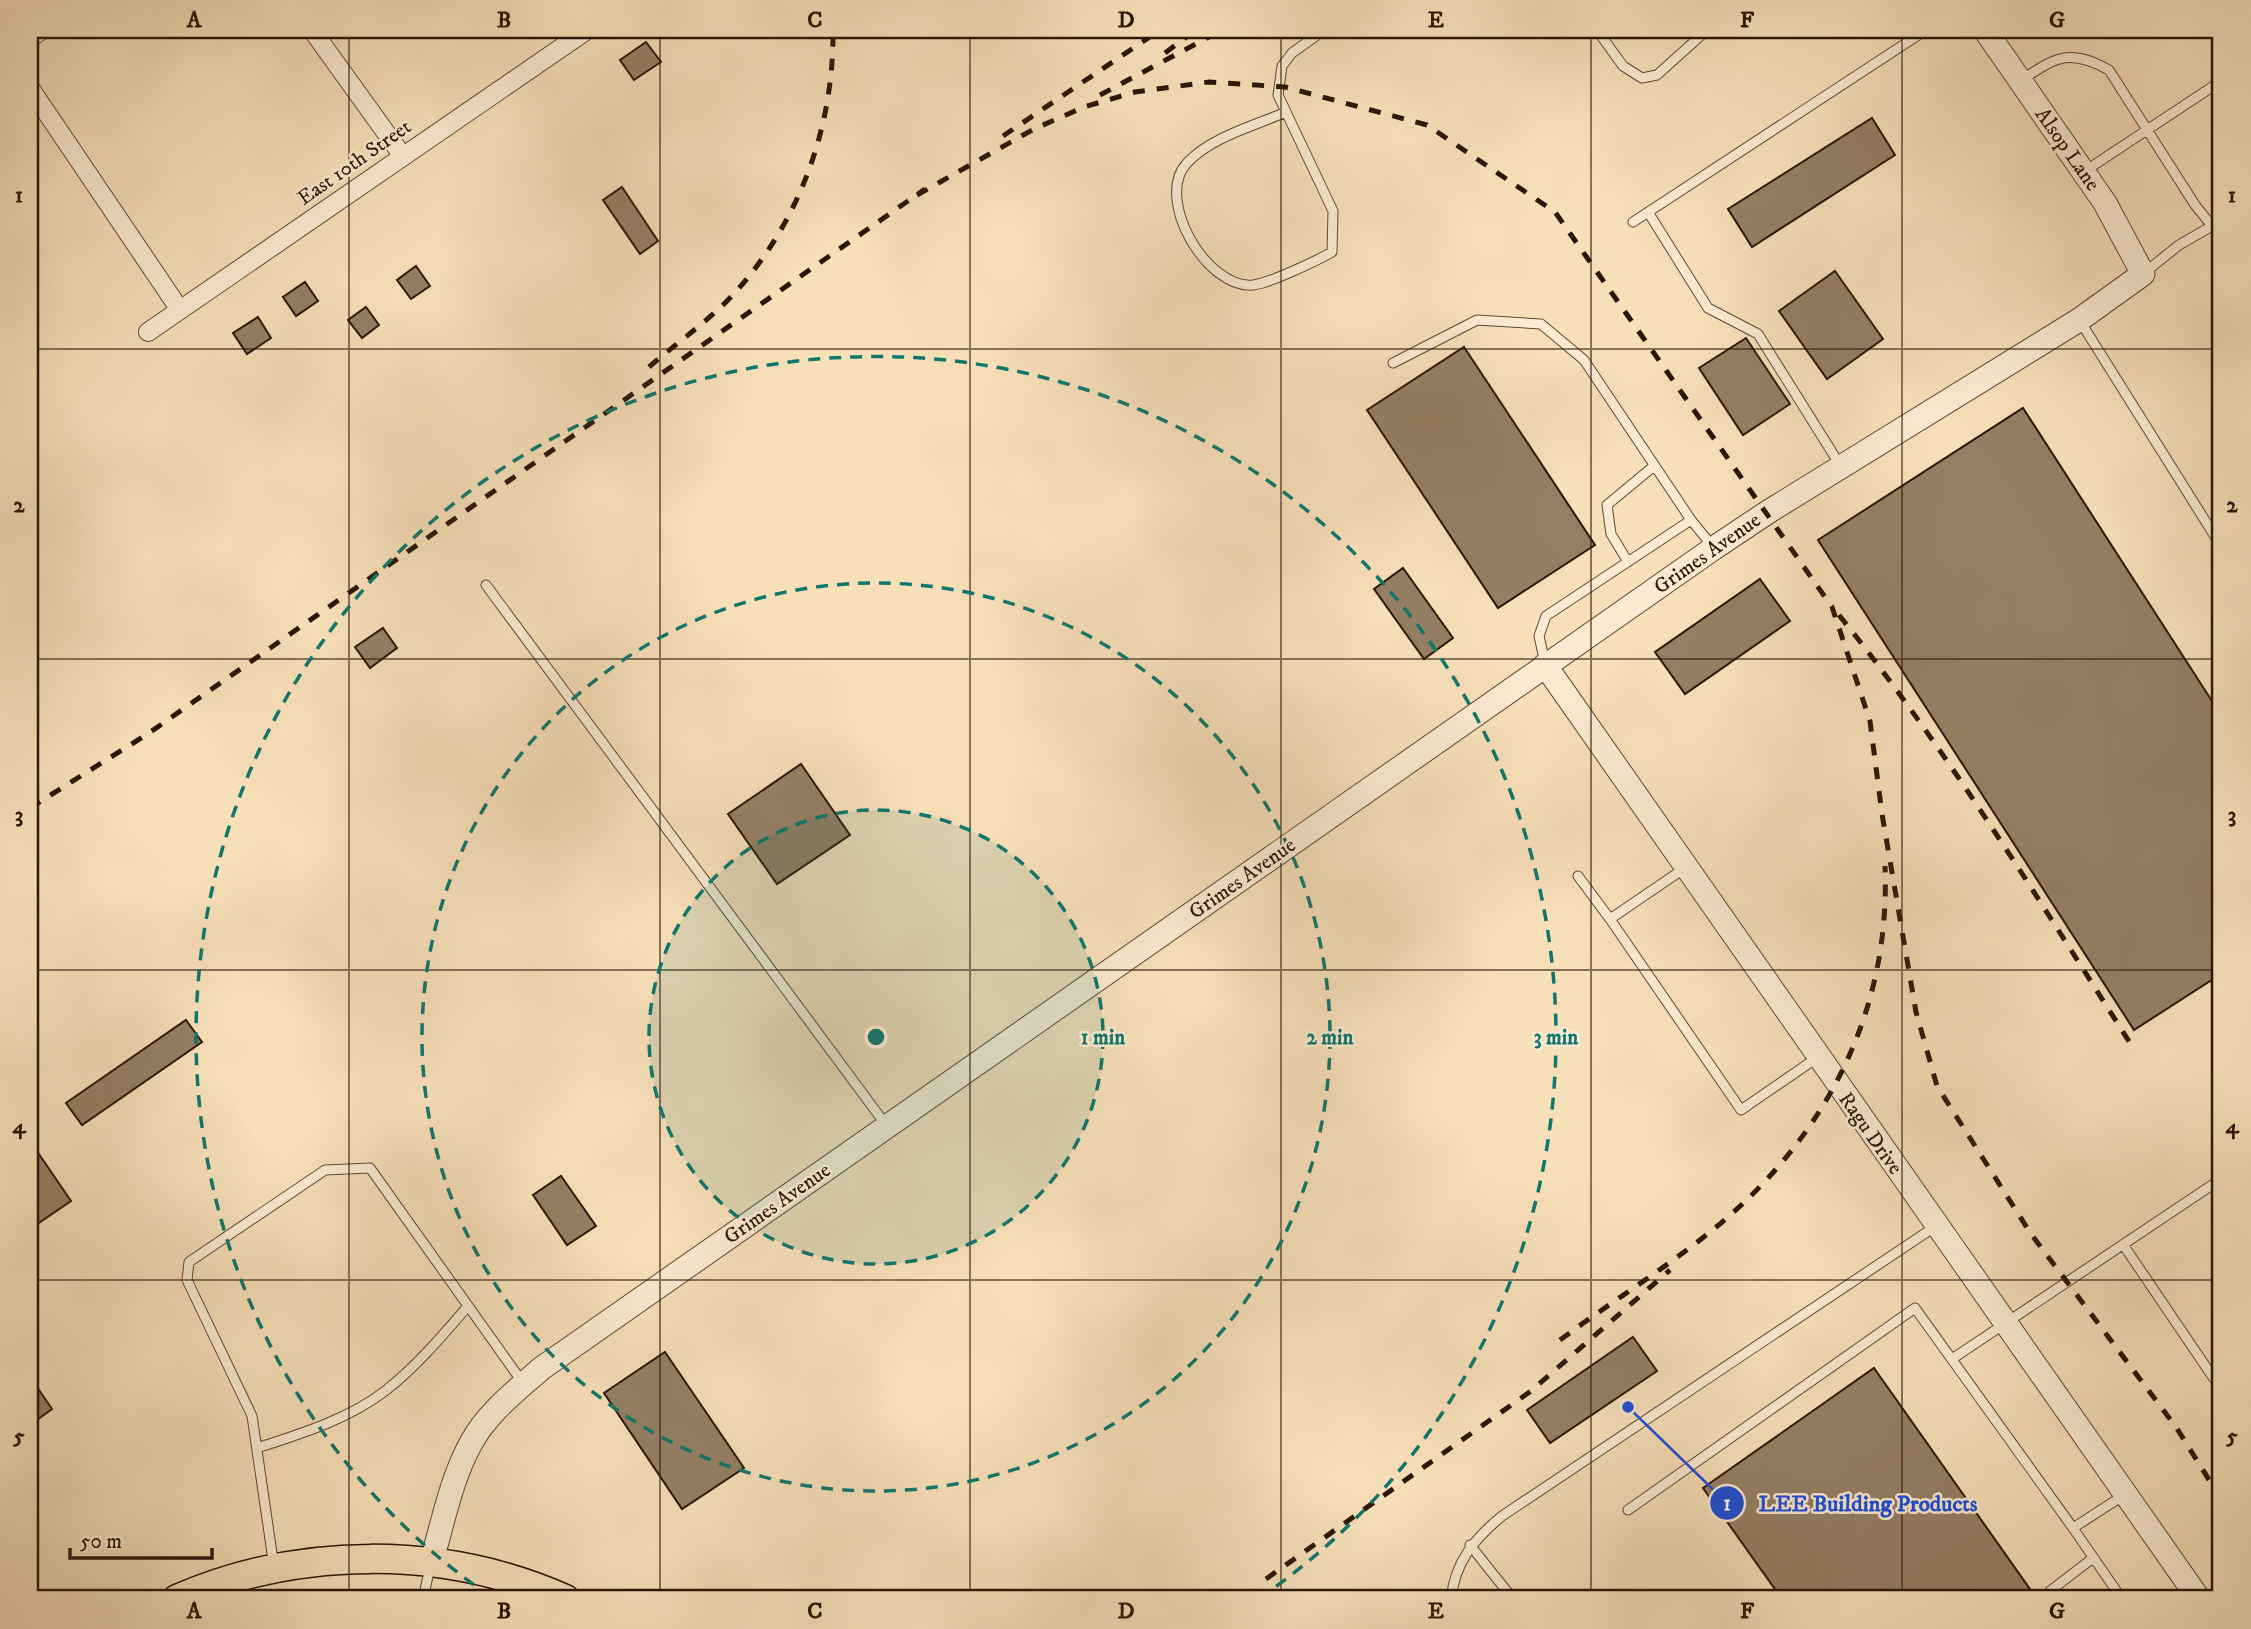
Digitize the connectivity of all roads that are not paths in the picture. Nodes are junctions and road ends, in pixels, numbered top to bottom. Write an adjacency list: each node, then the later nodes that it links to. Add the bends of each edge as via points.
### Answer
1 (42, 30): 9 (street)
2 (312, 30): 15 (street)
3 (587, 30): 15 (street, East 10th Street)
4 (1324, 30): 13 (lane, via 1282,66 1278,95)
5 (1597, 30): 6 (lane, via 1623,66 1642,78 1657,75)
6 (1707, 30)
7 (1926, 30): 17 (lane)
8 (1984, 30): 10 (street, Alsop Lane)
9 (30, 38)
10 (2020, 81): 14 (lane, via 2057,57 2087,58 2109,70); 16 (street, Alsop Lane)
11 (2221, 81): 14 (lane)
12 (30, 88): 21 (street)
13 (1286, 112): 13 (lane, via 1333,211 1332,252 1253,285 1225,280 1200,257 1178,209 1174,187 1186,163 1213,144)
14 (2147, 130): 16 (lane); 19 (lane)
15 (402, 155): 21 (street, East 10th Street)
16 (2084, 172): 20 (street, Alsop Lane)
17 (1648, 212): 18 (lane); 26 (lane, via 1708,309 1758,334)
18 (1633, 222)
19 (2216, 227): 20 (lane, via 2179,245)
20 (2143, 274): 22 (street, Grimes Avenue)
21 (180, 310): 23 (street, East 10th Street)
22 (2079, 320): 26 (street, Grimes Avenue); 28 (lane)
23 (148, 332)
24 (1393, 363): 25 (lane, via 1477,320 1541,324 1584,360)
25 (1654, 466): 27 (lane); 30 (lane, via 1607,505 1612,534)
26 (1841, 466): 29 (street, Grimes Avenue)
27 (1691, 520): 29 (lane); 30 (lane)
28 (2221, 546)
29 (1714, 548): 32 (street, Grimes Avenue)
30 (1628, 562): 32 (lane, via 1546,616 1539,636)
31 (486, 585): 37 (lane)
32 (1545, 665): 33 (street, Ragu Drive); 37 (street, Grimes Avenue)
33 (1686, 867): 35 (lane); 36 (street, Ragu Drive)
34 (1578, 876): 35 (lane)
35 (1610, 919): 36 (lane, via 1741,1110)
36 (1818, 1057): 39 (street, Ragu Drive)
37 (887, 1126): 44 (street, Grimes Avenue)
38 (2221, 1180): 40 (lane)
39 (1936, 1226): 42 (street, Ragu Drive); 50 (lane, via 1502,1516)
40 (2124, 1246): 42 (lane); 45 (lane)
41 (468, 1306): 44 (lane); 46 (lane, via 384,1392 319,1427); 46 (lane, via 370,1168 325,1170 189,1262 187,1280 252,1416)
42 (2006, 1323): 43 (lane); 47 (street, Ragu Drive)
43 (1952, 1359): 48 (lane, via 1915,1308); 49 (lane)
44 (523, 1384): 52 (street, Grimes Avenue, via 502,1402 471,1442)
45 (2221, 1388)
46 (257, 1448): 53 (lane)
47 (2125, 1494): 49 (lane); 61 (street, Ragu Drive)
48 (1628, 1510)
49 (2073, 1528): 51 (lane)
50 (1470, 1545): 57 (lane, via 1453,1579); 58 (lane)
51 (2093, 1559): 59 (lane, via 2050,1591); 60 (lane)
52 (431, 1563): 53 (main road, via 366,1559); 55 (lane); 56 (main road, via 506,1578)
53 (274, 1568): 54 (main road)
54 (177, 1599)
55 (423, 1599)
56 (565, 1599)
57 (1451, 1599)
58 (1513, 1599)
59 (2057, 1599)
60 (2122, 1599)
61 (2199, 1599)

